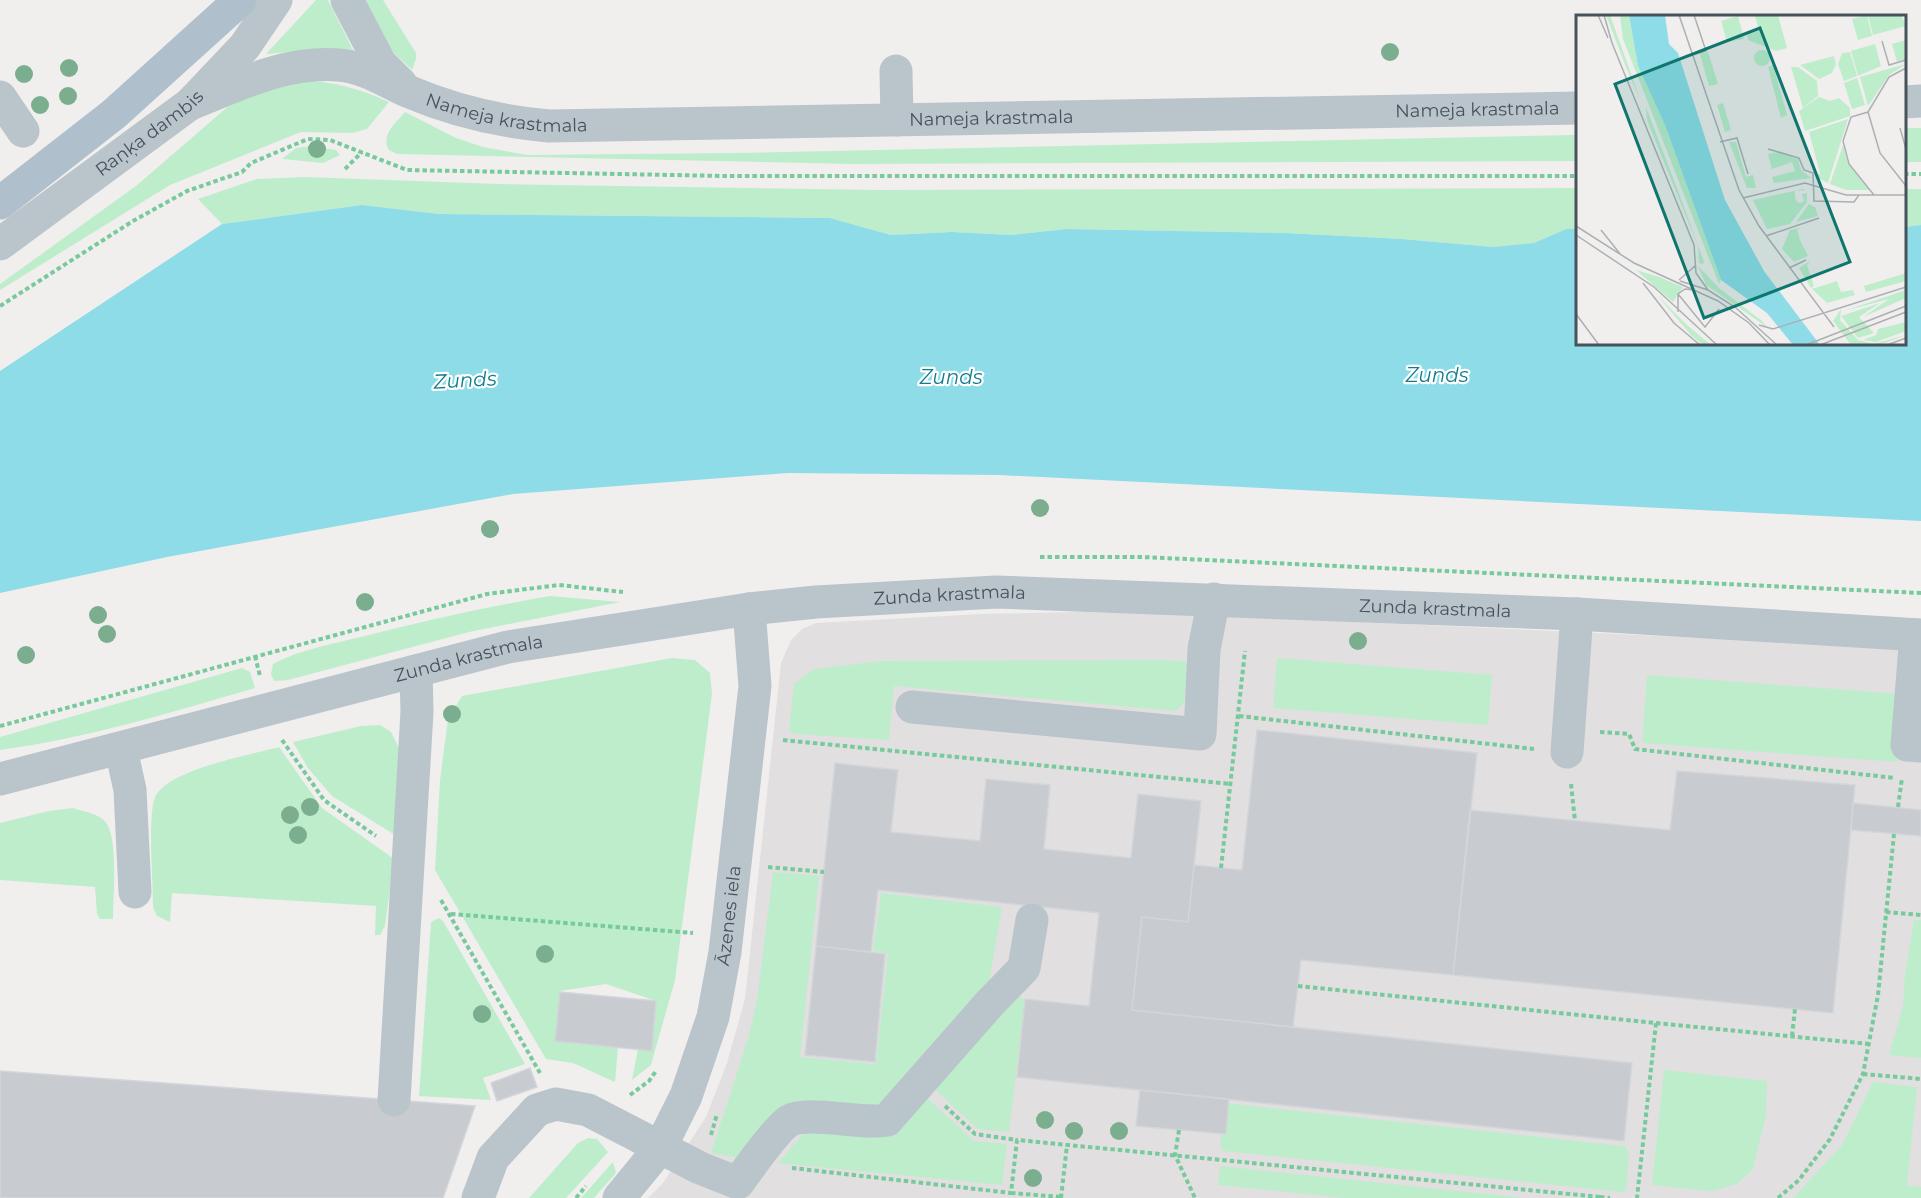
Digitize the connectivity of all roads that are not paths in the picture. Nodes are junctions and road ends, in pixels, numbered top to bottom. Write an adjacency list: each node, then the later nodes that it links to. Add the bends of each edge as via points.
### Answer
1 (224, 0): 5 (main road)
2 (240, 0): 5 (main road, Raņķa dambis)
3 (276, 0): 11 (street, Raņķa dambis, via 245,46)
4 (347, 0): 7 (street, Nameja krastmala, via 380,63)
5 (205, 31): 15 (main road, Raņķa dambis, via 123,107)
6 (896, 71): 13 (street)
7 (408, 91): 11 (street, Nameja krastmala, via 370,72 341,65 314,65 252,77); 13 (street, Nameja krastmala, via 506,122 549,126)
8 (0, 97): 14 (street)
9 (1921, 101): 10 (street)
10 (1906, 102)
11 (190, 104): 16 (street, Raņķa dambis)
12 (1576, 108): 13 (street, Nameja krastmala)
13 (897, 120)
14 (23, 131)
15 (0, 203)
16 (0, 244)
17 (1214, 599): 18 (street, Zunda krastmala, via 996,591); 19 (street, Zunda krastmala); 22 (street, via 1204,649 1200,734)
18 (749, 609): 21 (street, Zunda krastmala, via 508,647); 30 (street, Āzenes iela, via 755,686 725,952 712,1017 686,1096)
19 (1577, 614): 20 (street, Zunda krastmala); 23 (street)
20 (1918, 635): 24 (street, via 1907,745)
21 (416, 671): 25 (street, Zunda krastmala); 29 (street, via 417,712)
22 (912, 708)
23 (1568, 741)
24 (1921, 746)
25 (121, 749): 26 (street, Zunda krastmala); 27 (street, via 130,790)
26 (0, 779)
27 (135, 892)
28 (1032, 920): 30 (street, via 1024,968 887,1120 874,1123 804,1117 788,1121 738,1183)
29 (394, 1100)
30 (660, 1148): 31 (street, via 578,1108 556,1104 537,1110 493,1158); 32 (street, Āzenes iela)
31 (478, 1198)
32 (619, 1198)

